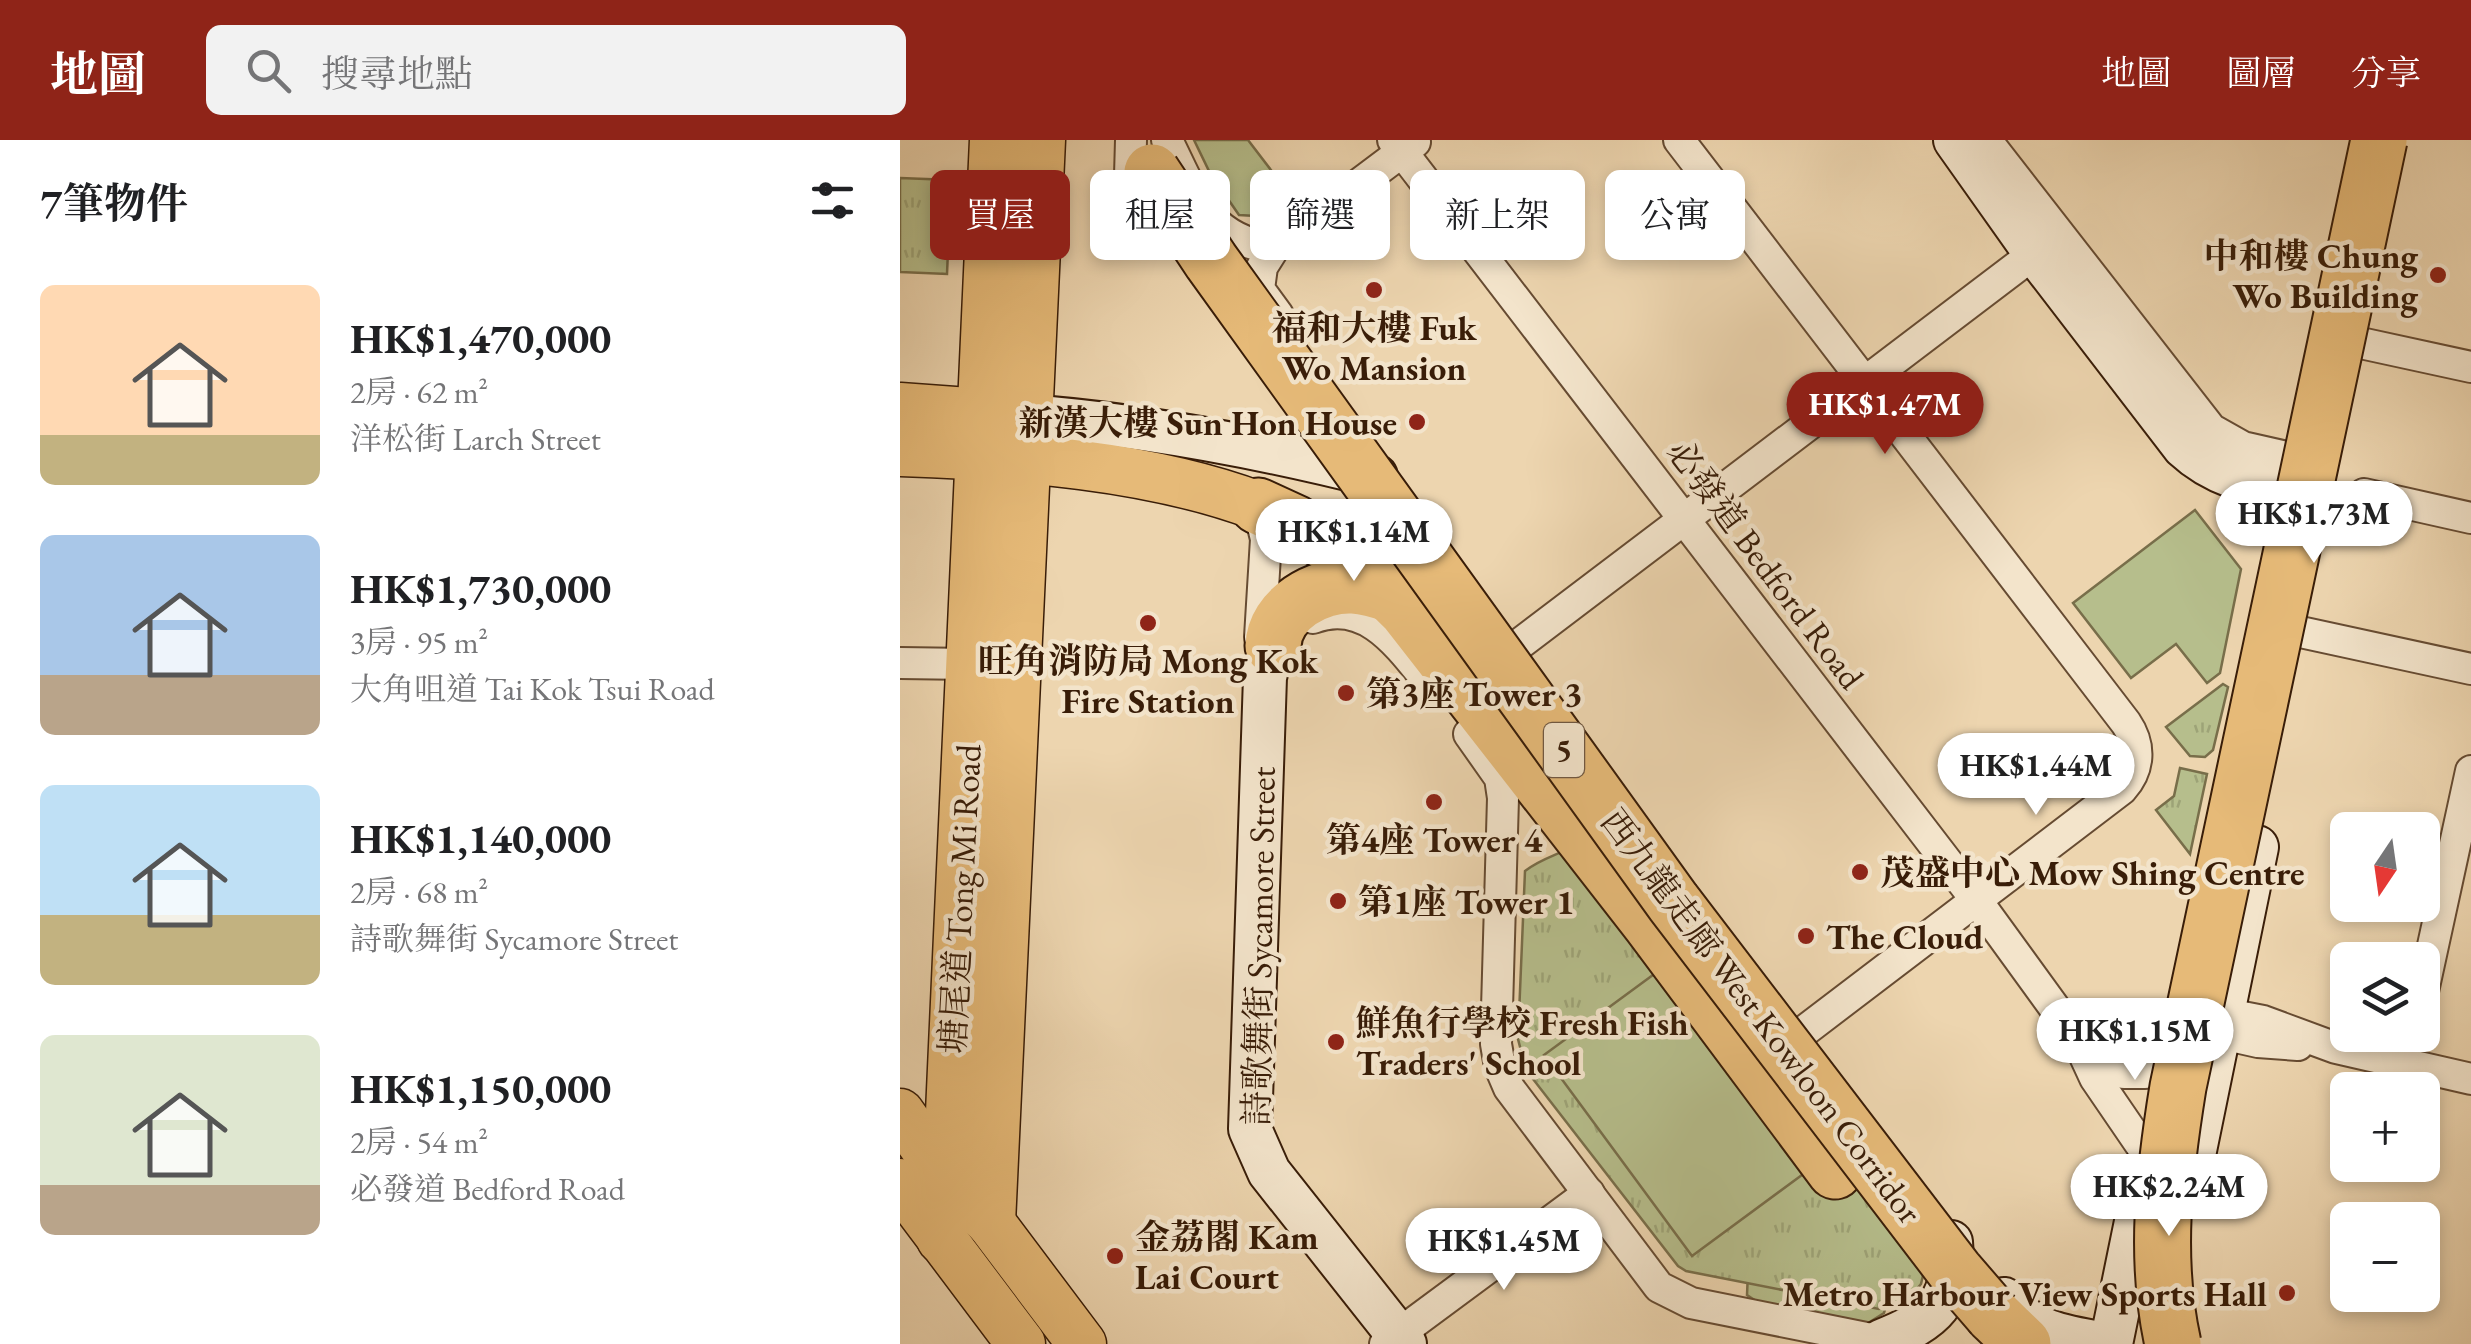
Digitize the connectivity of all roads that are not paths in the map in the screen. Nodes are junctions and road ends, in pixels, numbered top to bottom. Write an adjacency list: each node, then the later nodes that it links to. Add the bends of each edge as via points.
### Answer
1 (994, 140): 20 (main road, 塘尾道 Tong Mi Road)
2 (1041, 140): 20 (main road, 塘尾道 Tong Mi Road)
3 (1679, 140): 18 (street)
4 (1956, 140): 13 (street)
5 (1986, 140): 23 (street, via 2211,429)
6 (2369, 140): 23 (street)
7 (2380, 140): 59 (highway, bridge, via 2178,1088 2162,1213)
8 (2400, 140): 16 (street)
9 (1139, 141): 12 (street, via 1212,221); 15 (street, via 1132,186 1219,306); 53 (highway, 西九龍走廊 West Kowloon Corridor / 5, bridge, via 1211,261 1672,902 1955,1271)
10 (1405, 144): 11 (street); 27 (street, 必發道 Bedford Road)
11 (1372, 170)
12 (1250, 243)
13 (2035, 253): 18 (street); 23 (street, via 2202,464 2252,484)
14 (1266, 260): 15 (street)
15 (1259, 289): 22 (street, via 1334,396 1328,441)
16 (2356, 342): 17 (street); 29 (street)
17 (2471, 367)
18 (1865, 382): 27 (street); 36 (street, via 2136,741 2137,762 2122,790)
19 (900, 407): 20 (main road)
20 (1004, 436): 21 (main road); 22 (street, via 1202,439); 25 (main road); 33 (main road, 塘尾道 Tong Mi Road); 50 (main road, 塘尾道 Tong Mi Road)
21 (900, 452)
22 (1302, 457): 30 (street, via 1388,484)
23 (2296, 476): 29 (street)
24 (2364, 494): 26 (street)
25 (1258, 506): 28 (highway, via 1355,560); 31 (street, 詩歌舞街 Sycamore Street, via 1266,539 1260,647)
26 (2471, 518)
27 (1685, 519): 30 (street); 36 (street, 必發道 Bedford Road)
28 (1399, 616): 31 (highway, via 1352,586 1313,595 1273,631); 49 (street, via 1500,778 1500,1067 1508,1088); 53 (highway, bridge, via 1650,923 1835,1171 1906,1245)
29 (2283, 628): 34 (street); 38 (street); 41 (street, via 2210,845)
30 (1513, 649): 39 (street)
31 (1269, 662): 54 (street, 詩歌舞街 Sycamore Street, via 1250,1129 1269,1172)
32 (900, 664): 33 (street)
33 (970, 664): 47 (main road, 塘尾道 Tong Mi Road)
34 (2471, 669)
35 (2471, 772): 37 (street)
36 (1977, 900): 39 (street); 40 (street, 必發道 Bedford Road)
37 (2434, 942)
38 (2220, 1023): 41 (street, via 2191,1012); 42 (street, via 2258,1042); 60 (street, via 2187,1219)
39 (1803, 1032): 51 (street)
40 (2075, 1036): 41 (street, 必發道 Bedford Road, via 2124,1073 2156,1069); 46 (street, 必發道 Bedford Road, via 2094,1078)
41 (2172, 1044): 46 (street)
42 (2330, 1048)
43 (2415, 1052): 44 (street)
44 (2471, 1080)
45 (900, 1113): 47 (main road)
46 (2149, 1157): 58 (street)
47 (947, 1180): 50 (main road); 52 (main road, 塘尾道 Tong Mi Road)
48 (900, 1183): 52 (main road)
49 (1589, 1193): 54 (street); 55 (street, via 1646,1274 1674,1296)
50 (991, 1223): 57 (main road)
51 (1950, 1227): 55 (street, via 1953,1266 1944,1300); 58 (street, via 2031,1326)
52 (941, 1238): 56 (main road)
53 (2008, 1330)
54 (1396, 1341)
55 (1889, 1342)
56 (1021, 1344)
57 (1082, 1344)
58 (2109, 1344)
59 (2173, 1344)
60 (2201, 1344)

